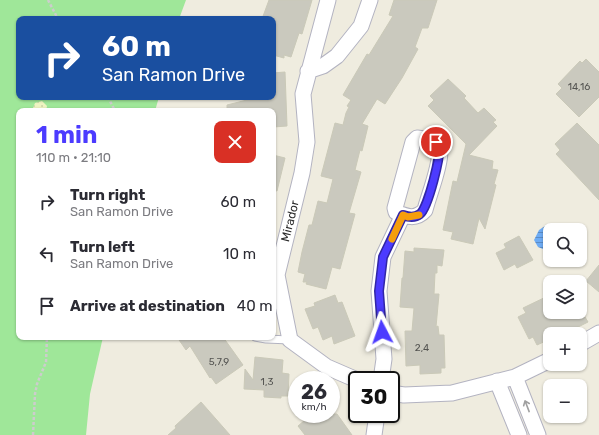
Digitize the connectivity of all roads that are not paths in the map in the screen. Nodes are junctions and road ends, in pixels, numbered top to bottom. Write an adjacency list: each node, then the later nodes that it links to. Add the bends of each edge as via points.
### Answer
1 (328, 0): 3 (street, Mirador)
2 (370, 0): 3 (street, via 361,26 337,56 323,66)
3 (308, 71): 5 (street, Mirador, via 303,94 306,142 302,172)
4 (403, 215): 4 (street, via 418,216 424,210 439,162 440,147 432,140 417,138 413,142 396,202 396,210); 12 (street, via 383,257 379,291 384,359)
5 (276, 272)
6 (276, 280): 9 (street, Mirador)
7 (599, 332): 10 (street)
8 (276, 339): 9 (lane)
9 (290, 340): 13 (street, via 327,367)
10 (587, 340)
11 (543, 363): 14 (street)
12 (382, 371)
13 (348, 376)
14 (515, 377): 15 (street); 20 (street, one-way to 14)
15 (497, 381): 16 (street, via 452,392); 19 (street)
16 (400, 395)
17 (376, 423): 18 (street)
18 (374, 435)
19 (519, 435)
20 (538, 435)

